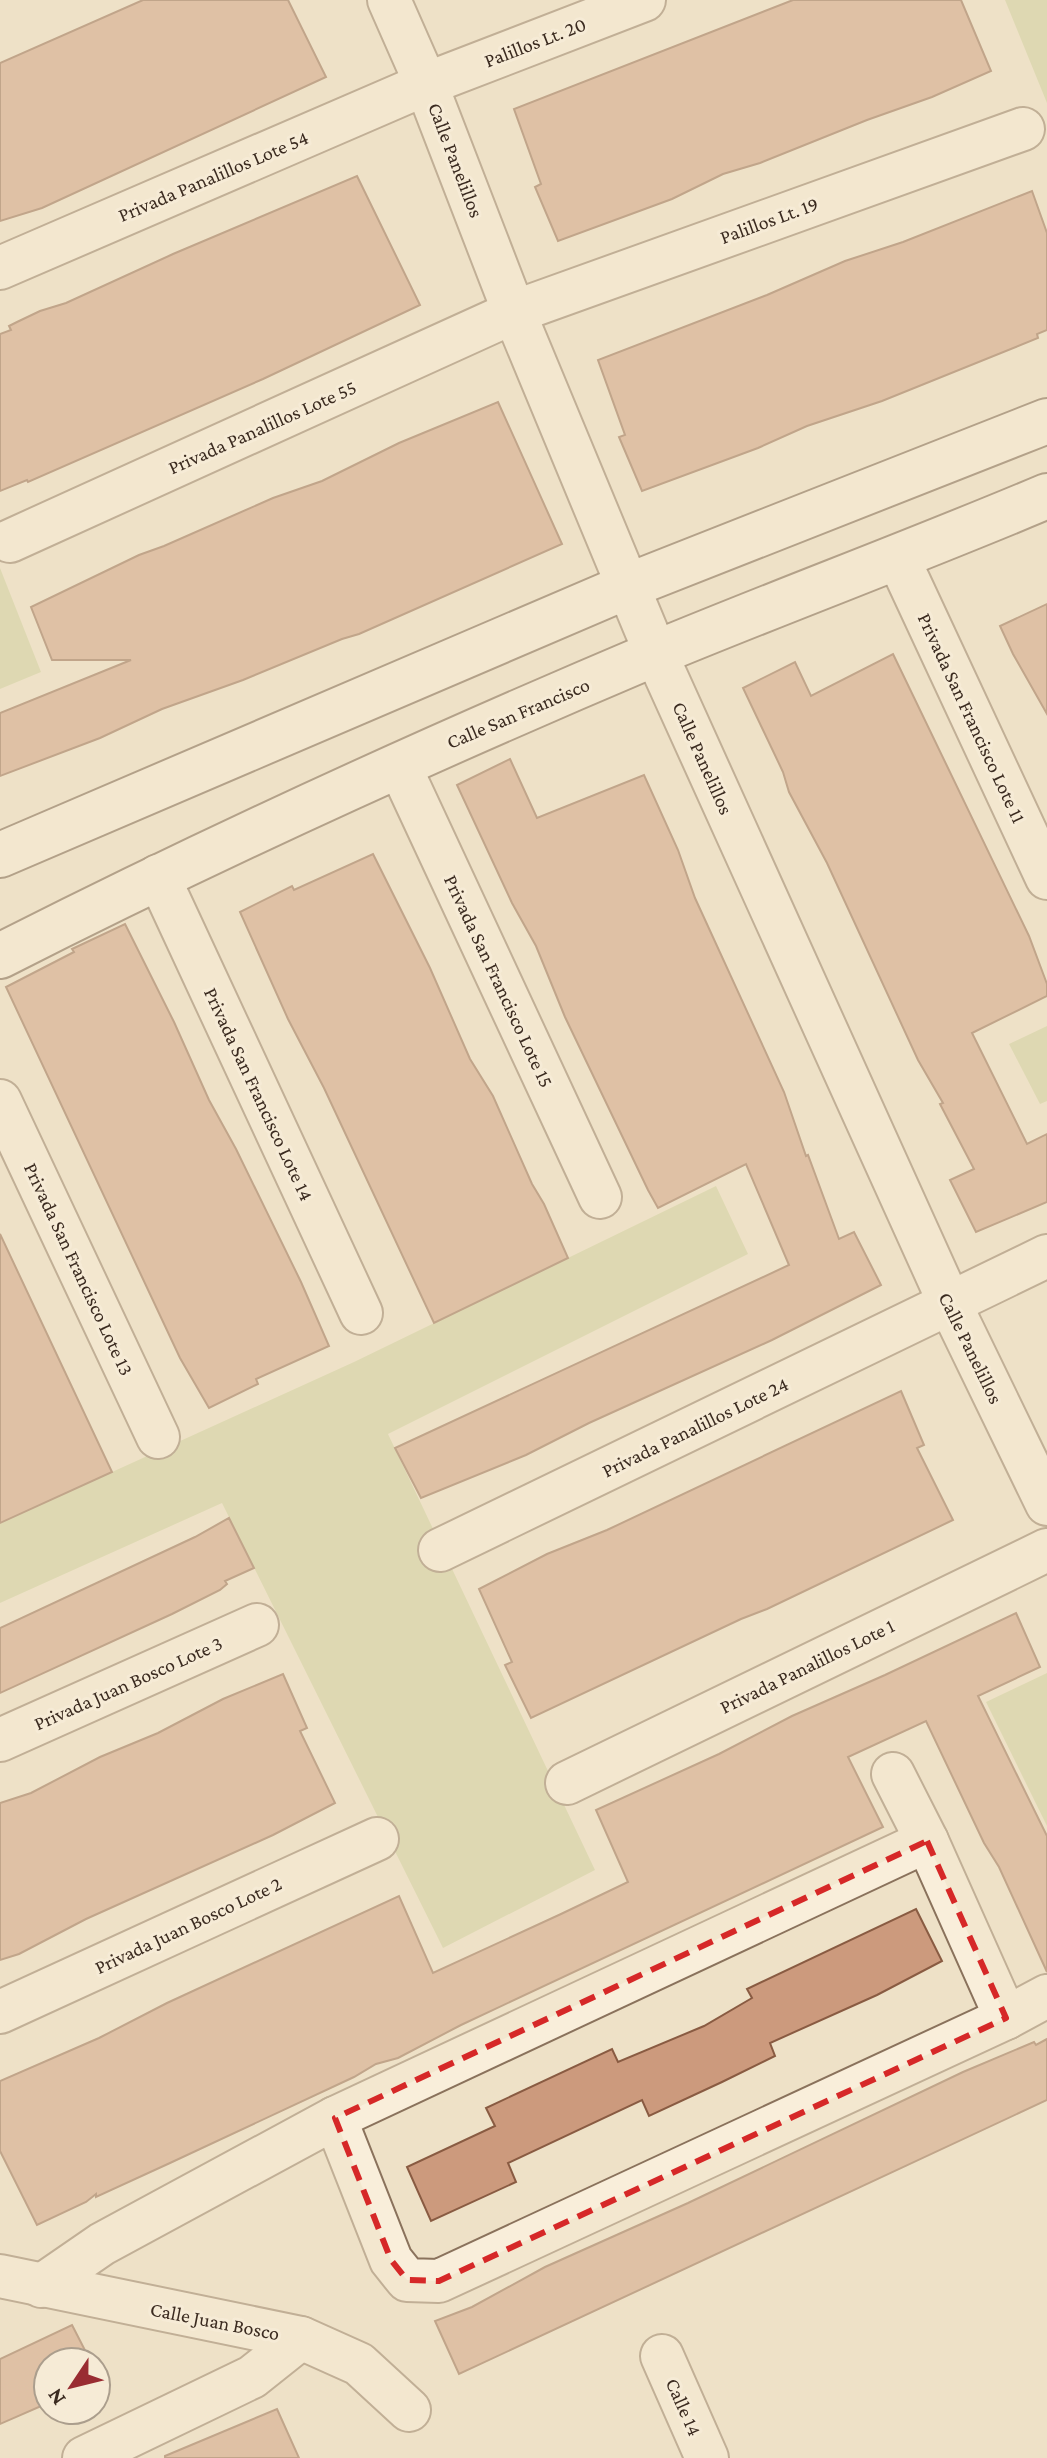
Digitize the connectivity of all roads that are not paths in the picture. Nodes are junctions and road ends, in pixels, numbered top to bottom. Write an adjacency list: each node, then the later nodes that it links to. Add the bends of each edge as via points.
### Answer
1 (389, 0): 3 (street, Calle Panelillos)
2 (644, 0): 3 (street, Palillos Lt. 20)
3 (426, 84): 5 (street, Privada Panalillos Lote 54); 6 (street, Calle Panelillos)
4 (1023, 129): 6 (street, Palillos Lt. 19)
5 (0, 268)
6 (514, 312): 9 (street, Privada Panalillos Lote 55); 11 (street, Calle Panelillos)
7 (1047, 421): 11 (street)
8 (1047, 496): 10 (street, Calle San Francisco)
9 (10, 541)
10 (898, 558): 12 (street, Calle San Francisco); 16 (street, Privada San Francisco Lote 11)
11 (628, 586): 12 (street, Calle Panelillos); 14 (street)
12 (656, 654): 13 (street, Calle San Francisco); 21 (street, Calle Panelillos)
13 (399, 765): 15 (street, Calle San Francisco); 19 (street, Privada San Francisco Lote 15)
14 (0, 855)
15 (158, 876): 17 (street, Calle San Francisco); 22 (street, Privada San Francisco Lote 14)
16 (1047, 878)
17 (0, 956)
18 (0, 1101): 23 (street, Privada San Francisco Lote 13)
19 (600, 1197)
20 (1047, 1256): 21 (street, Privada Panalillos Lote 24)
21 (950, 1304): 24 (street, Calle Panelillos); 25 (street, Privada Panalillos Lote 24)
22 (361, 1313)
23 (158, 1437)
24 (1047, 1504)
25 (440, 1550)
26 (1047, 1550): 30 (street, Privada Panalillos Lote 1)
27 (257, 1625): 28 (street, Privada Juan Bosco Lote 3)
28 (0, 1740)
29 (893, 1774): 32 (street)
30 (567, 1783)
31 (377, 1839): 34 (street, Privada Juan Bosco Lote 2)
32 (927, 1841): 35 (street); 36 (street)
33 (1047, 1996): 35 (street)
34 (0, 2012)
35 (1006, 2018): 36 (street, via 439,2281 407,2280 391,2260)
36 (335, 2118): 38 (street, via 102,2244)
37 (0, 2276): 38 (street, Calle Juan Bosco)
38 (41, 2286): 39 (street, Calle Juan Bosco)
39 (301, 2338): 41 (street, Calle Juan Bosco, via 359,2364); 42 (street, via 252,2377)
40 (662, 2356): 43 (street, Calle 14)
41 (409, 2410)
42 (84, 2458)
43 (707, 2458)

